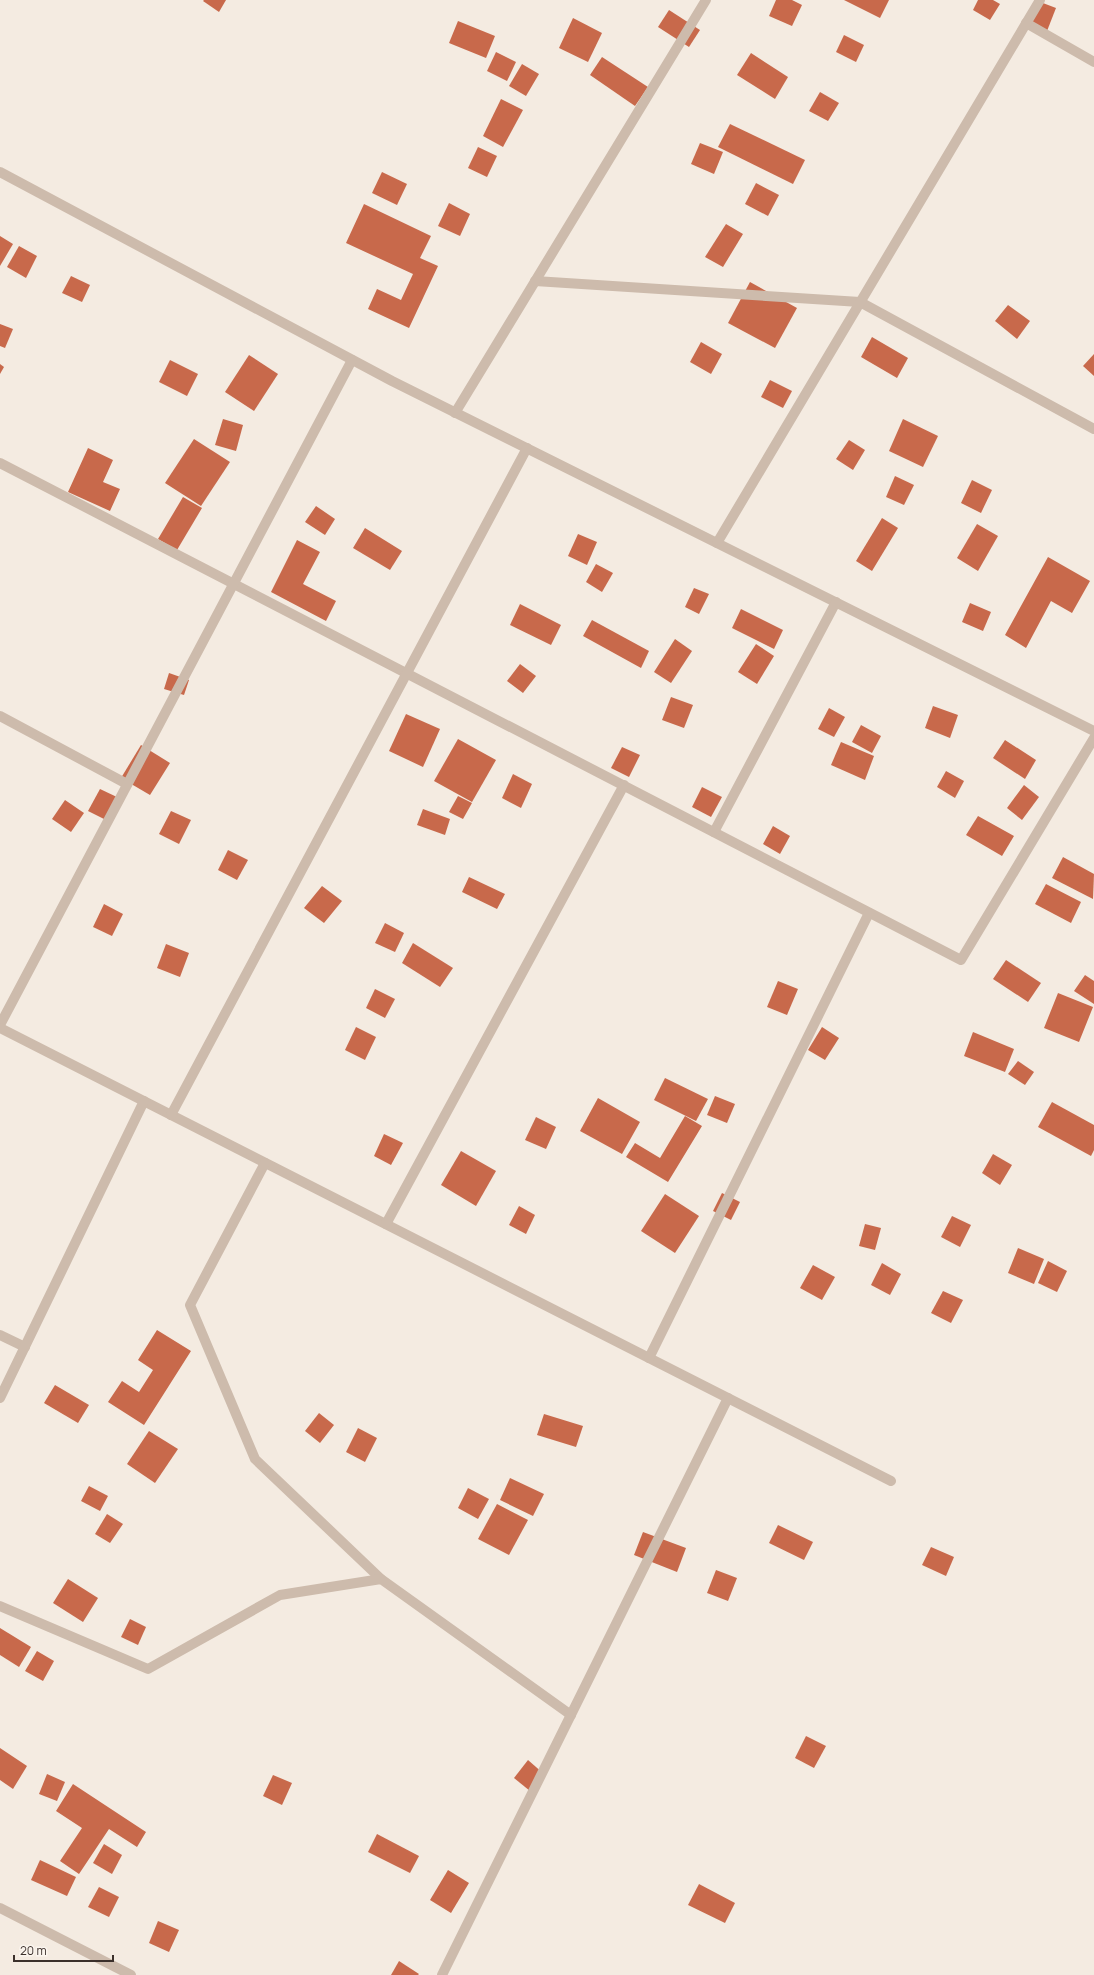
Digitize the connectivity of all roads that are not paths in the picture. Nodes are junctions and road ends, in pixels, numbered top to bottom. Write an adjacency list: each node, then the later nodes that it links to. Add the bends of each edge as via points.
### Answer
1 (706, 0): 6 (street)
2 (1040, 0): 3 (street)
3 (1026, 23): 4 (street); 7 (street)
4 (1094, 62)
5 (0, 172): 8 (street)
6 (535, 281): 7 (street); 9 (street)
7 (860, 302): 10 (street); 13 (street)
8 (352, 360): 9 (street); 14 (street)
9 (455, 413): 11 (street)
10 (1094, 428)
11 (527, 448): 13 (street); 16 (street)
12 (0, 462): 14 (street)
13 (717, 543): 15 (street)
14 (233, 583): 16 (street); 20 (street)
15 (836, 602): 18 (street); 22 (street)
16 (407, 673): 21 (street); 26 (street)
17 (0, 716): 20 (street)
18 (1094, 731)
19 (1094, 738): 23 (street, via 961,960)
20 (127, 784): 24 (street)
21 (624, 786): 22 (street); 28 (street)
22 (714, 832): 23 (street)
23 (870, 913): 31 (street)
24 (0, 1027): 25 (street)
25 (144, 1101): 26 (street); 30 (street)
26 (171, 1115): 27 (street)
27 (265, 1163): 28 (street); 35 (street, via 190,1305 254,1459)
28 (386, 1224): 31 (street)
29 (0, 1335): 30 (street)
30 (25, 1346): 32 (street)
31 (649, 1358): 33 (street)
32 (0, 1398)
33 (728, 1398): 34 (street); 37 (street)
34 (891, 1480)
35 (381, 1579): 36 (street, via 280,1595 148,1669); 37 (street)
36 (0, 1606)
37 (571, 1715): 40 (street)
38 (0, 1908): 39 (street)
39 (131, 1975)
40 (442, 1975)

